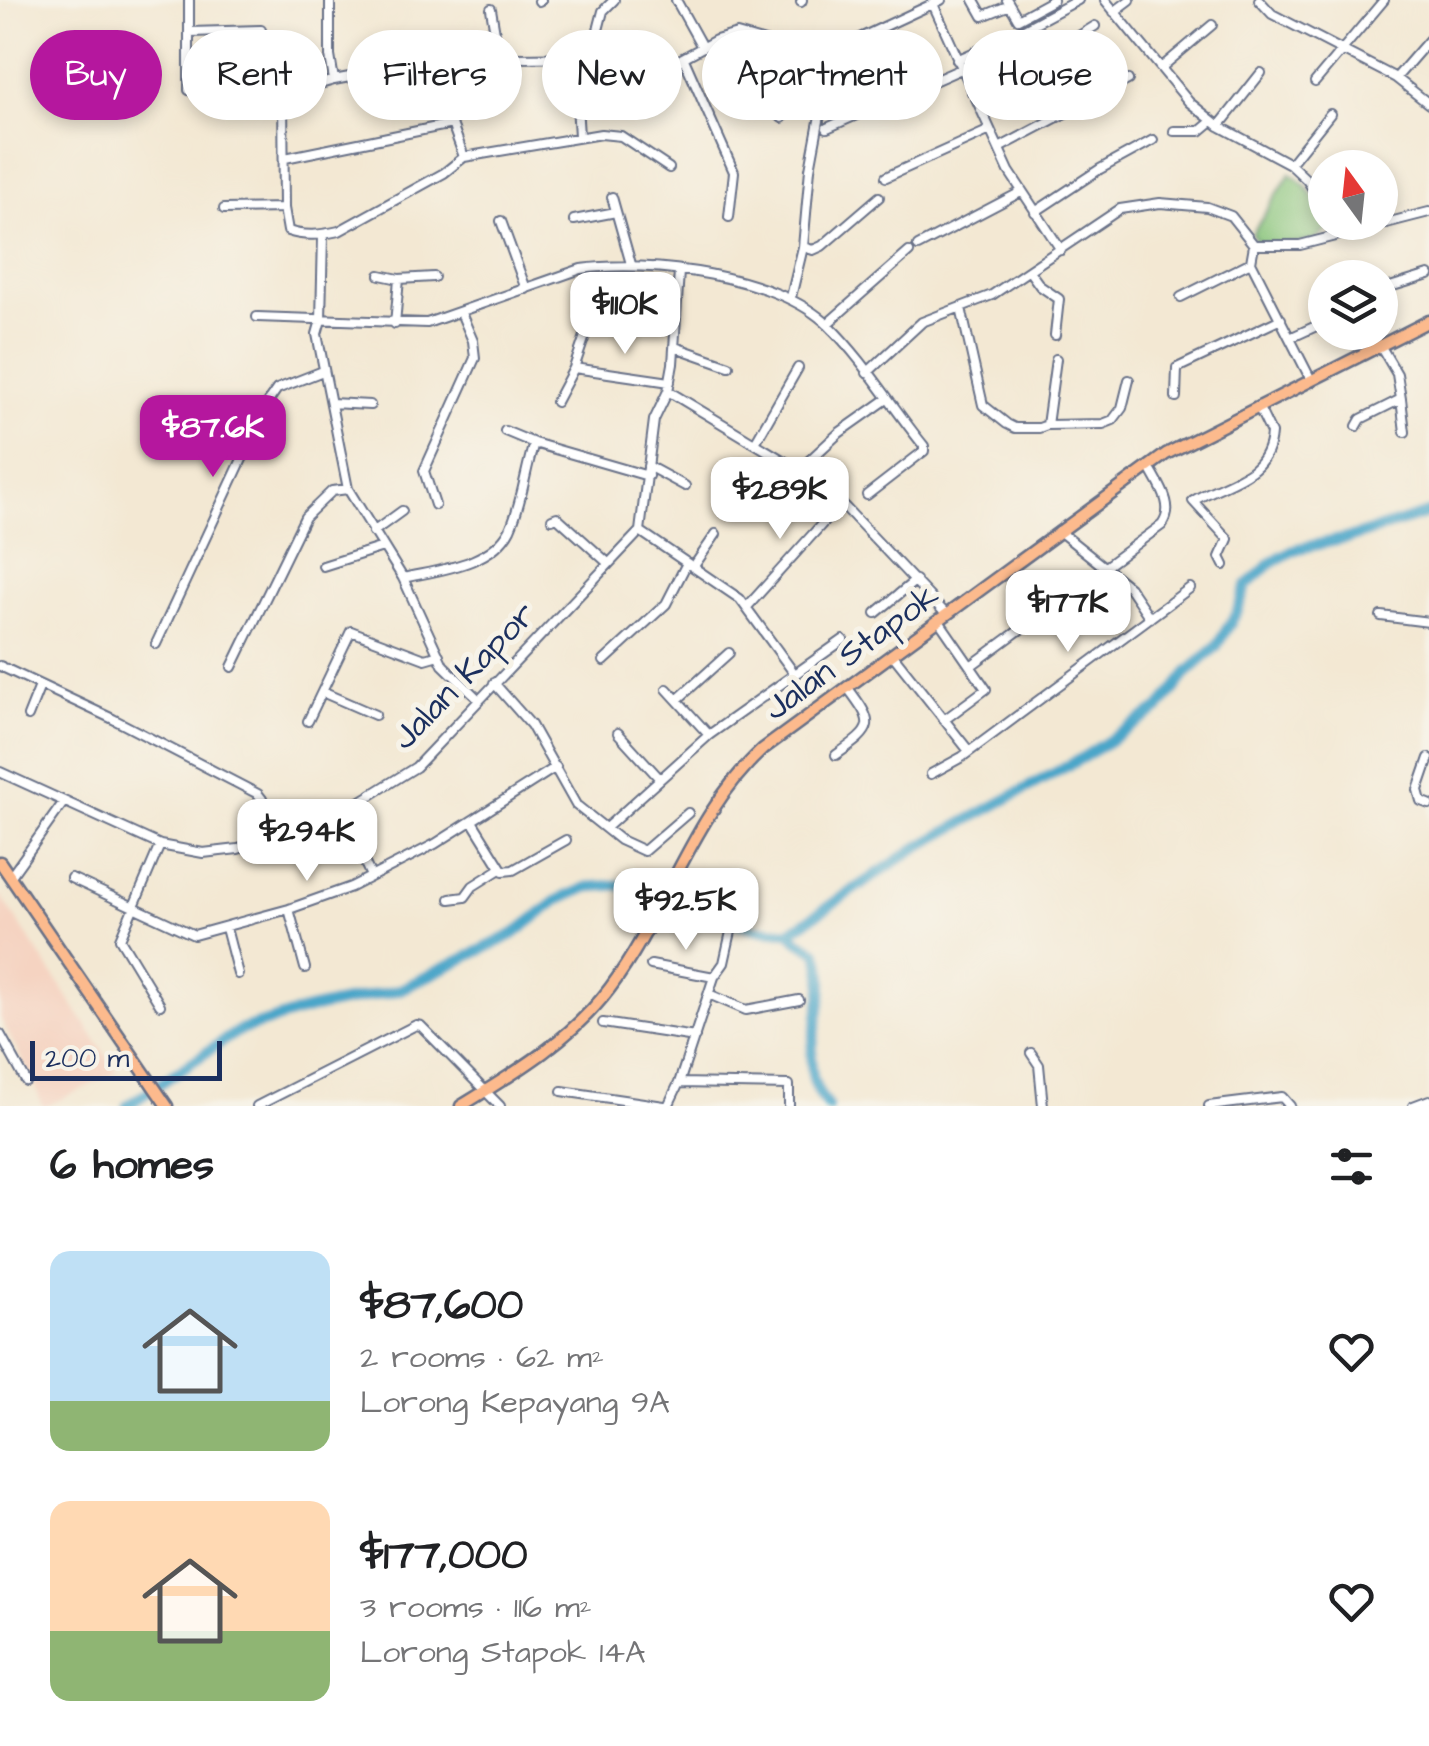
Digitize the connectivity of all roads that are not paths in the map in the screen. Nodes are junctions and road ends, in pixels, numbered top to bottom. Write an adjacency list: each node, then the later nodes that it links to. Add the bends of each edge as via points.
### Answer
1 (189, 0): 22 (street)
2 (330, 0): 39 (street)
3 (596, 0): 17 (street)
4 (614, 0): 17 (street)
5 (694, 0): 15 (street)
6 (974, 0): 14 (street, via 983,16)
7 (1053, 0): 19 (street)
8 (1078, 0): 26 (street)
9 (1104, 0): 18 (street)
10 (1130, 0): 18 (street)
11 (1259, 0): 30 (street, via 1272,14)
12 (1384, 0): 30 (street)
13 (937, 2): 25 (street); 33 (street)
14 (1008, 2): 19 (street)
15 (679, 4): 29 (street)
16 (491, 9): 23 (street)
17 (603, 11): 24 (street)
18 (1114, 12): 34 (street)
19 (1018, 19): 26 (street)
20 (1096, 26): 27 (street)
21 (1212, 26): 34 (street)
22 (190, 30)
23 (494, 30)
24 (598, 30)
25 (877, 30)
26 (1023, 30)
27 (1089, 30)
28 (1429, 40): 38 (street)
29 (702, 47): 31 (street)
30 (1341, 49): 38 (street); 41 (street)
31 (684, 59): 72 (street, via 734,172)
32 (963, 62): 33 (street)
33 (959, 64): 35 (street); 52 (street)
34 (1162, 68): 50 (street)
35 (963, 73)
36 (1261, 73): 50 (street)
37 (347, 78): 39 (street)
38 (1396, 78): 42 (street)
39 (334, 80): 40 (street)
40 (327, 82)
41 (1315, 82)
42 (1428, 101)
43 (1330, 114): 60 (street)
44 (283, 120): 58 (street)
45 (451, 120): 51 (street)
46 (577, 120): 55 (street)
47 (819, 120): 78 (street)
48 (985, 120): 53 (street)
49 (1052, 120): 57 (street)
50 (1216, 123): 54 (street); 60 (street)
51 (452, 124): 58 (street); 59 (street)
52 (827, 128)
53 (990, 130): 57 (street); 62 (street)
54 (1174, 131)
55 (578, 136): 59 (street); 61 (street, via 621,136)
56 (1153, 140): 70 (street)
57 (999, 148): 64 (street)
58 (284, 158): 67 (street)
59 (464, 158): 76 (street)
60 (1290, 164): 63 (street)
61 (669, 168)
62 (886, 177)
63 (1308, 183)
64 (1021, 192): 70 (street); 79 (street)
65 (612, 197): 69 (street)
66 (879, 197): 78 (street, via 822,246)
67 (284, 208): 68 (street); 76 (street, via 288,231)
68 (224, 210)
69 (616, 212): 73 (street); 84 (street)
70 (1035, 212): 81 (street)
71 (1429, 212): 74 (street)
72 (729, 217)
73 (574, 220)
74 (1398, 220)
75 (501, 221): 92 (street)
76 (324, 235): 99 (street)
77 (1320, 240): 80 (street)
78 (803, 246): 93 (street)
79 (918, 246)
80 (1254, 246): 81 (street, via 1231,216 1160,203 1120,210); 83 (street)
81 (1060, 250): 86 (street)
82 (909, 252): 102 (street)
83 (1251, 262): 94 (street); 98 (street)
84 (630, 264): 85 (street); 92 (street, via 580,269)
85 (679, 271): 93 (street); 108 (street)
86 (1030, 272): 95 (street); 105 (street, via 1060,298)
87 (380, 275): 90 (street)
88 (1429, 276): 91 (street)
89 (434, 277): 90 (street)
90 (399, 279): 101 (street)
91 (1398, 285)
92 (526, 289): 96 (street)
93 (791, 297): 102 (street)
94 (1181, 297)
95 (961, 308): 116 (street, via 922,322); 127 (street, via 983,405 1015,428)
96 (461, 312): 101 (street); 140 (street, via 475,358 424,471)
97 (257, 317): 99 (street)
98 (1280, 318): 107 (street); 120 (street, via 1177,368)
99 (320, 320): 101 (street); 115 (street, via 316,334)
100 (1429, 320): 106 (main road, Jalan Stapok)
101 (395, 324)
102 (827, 324): 116 (street)
103 (1308, 330): 107 (street)
104 (586, 334): 113 (street)
105 (1054, 336)
106 (1398, 336)
107 (1290, 338): 117 (street)
108 (675, 347): 112 (street); 119 (street)
109 (1369, 350): 117 (main road, Jalan Stapok)
110 (1383, 350): 121 (street)
111 (1056, 359): 127 (street)
112 (729, 366)
113 (574, 368): 119 (street); 123 (street)
114 (798, 368): 132 (street)
115 (324, 371): 124 (street); 163 (street, via 270,399)
116 (867, 373): 122 (street)
117 (1310, 378): 126 (main road, Jalan Stapok)
118 (1129, 380): 127 (street, via 1114,420)
119 (669, 386): 132 (street); 135 (street, via 654,420)
120 (1176, 397)
121 (1401, 398): 128 (street); 130 (street)
122 (887, 400): 134 (street); 138 (street, via 924,451)
123 (556, 402)
124 (331, 403): 125 (street); 137 (street)
125 (370, 404)
126 (1258, 406): 133 (main road, Jalan Stapok); 149 (street, via 1271,433 1261,463 1193,501 1228,539 1220,557)
127 (1046, 425)
128 (1357, 426)
129 (506, 431): 131 (street)
130 (1405, 432)
131 (534, 444): 135 (street); 153 (street, via 508,534 466,562)
132 (755, 444): 134 (street)
133 (1150, 466): 144 (main road, Jalan Stapok); 152 (street, via 1168,518)
134 (799, 470): 139 (street)
135 (648, 471): 136 (street); 143 (street)
136 (685, 486)
137 (348, 489): 145 (street); 170 (street, via 332,491 305,517)
138 (867, 495)
139 (841, 503): 154 (street); 156 (street)
140 (435, 504)
141 (402, 511): 145 (street)
142 (552, 519): 148 (street)
143 (640, 531): 148 (street, Jalan Kapor); 150 (street)
144 (1059, 531): 152 (street); 159 (main road, Jalan Stapok)
145 (373, 532): 147 (street)
146 (716, 534): 150 (street)
147 (383, 547): 151 (street); 153 (street)
148 (608, 563): 172 (street, Jalan Kapor)
149 (1224, 564)
150 (691, 565): 156 (street); 167 (street, via 666,604)
151 (324, 566)
152 (1104, 569): 160 (street, via 1129,587); 168 (street)
153 (404, 578): 166 (street)
154 (916, 580): 157 (street); 159 (street)
155 (1190, 588): 160 (street)
156 (746, 606): 171 (street)
157 (876, 613)
158 (1381, 616): 161 (street)
159 (942, 618): 165 (main road, Jalan Stapok); 168 (street)
160 (1150, 618): 185 (street)
161 (1429, 622)
162 (842, 640): 171 (street)
163 (156, 644)
164 (729, 654): 178 (street)
165 (892, 654): 174 (main road, Jalan Stapok); 181 (street)
166 (439, 656): 176 (street, via 425,659 351,631); 177 (street)
167 (604, 661)
168 (972, 665): 181 (street, via 986,689)
169 (0, 666): 173 (street)
170 (232, 667)
171 (794, 673): 184 (street)
172 (494, 683): 177 (street, Jalan Kapor); 188 (street)
173 (40, 686): 180 (street); 198 (street, via 258,794)
174 (847, 687): 186 (street, via 866,712 868,728); 227 (main road, Jalan Stapok, via 754,758 720,800 611,986)
175 (666, 689): 178 (street)
176 (322, 692): 179 (street); 182 (street)
177 (478, 699): 195 (street, Jalan Kapor, via 429,756)
178 (677, 700): 184 (street)
179 (375, 715)
180 (28, 716)
181 (944, 720): 185 (street)
182 (308, 721)
183 (618, 733): 191 (street)
184 (709, 734): 191 (street)
185 (969, 751): 190 (street)
186 (836, 755)
187 (1429, 758): 193 (street, via 1418,796)
188 (556, 767): 196 (street); 197 (street, via 576,804)
189 (0, 772): 192 (street, Jalan Kapor)
190 (932, 774)
191 (660, 779): 197 (street)
192 (63, 803): 200 (street, Jalan Kapor); 204 (street)
193 (1429, 804)
194 (688, 813): 197 (street, via 641,852)
195 (342, 815): 198 (street, Jalan Kapor); 203 (street)
196 (472, 820): 202 (street); 203 (street)
197 (606, 828)
198 (273, 839): 200 (street, Jalan Kapor, via 203,853)
199 (566, 840): 202 (street, via 513,870)
200 (160, 844): 208 (street)
201 (0, 862): 204 (main road)
202 (500, 869): 207 (street, via 465,897)
203 (371, 876): 209 (street)
204 (13, 878): 206 (street); 229 (main road)
205 (71, 878): 208 (street)
206 (0, 884)
207 (450, 899)
208 (134, 907): 211 (street, via 194,935); 218 (street, via 120,939)
209 (289, 909): 211 (street); 213 (street)
210 (732, 927): 215 (street)
211 (226, 928): 214 (street)
212 (651, 966): 215 (street)
213 (305, 968)
214 (238, 974)
215 (714, 977): 216 (street)
216 (710, 994): 217 (street, via 746,1010); 221 (street)
217 (799, 1000)
218 (160, 1005)
219 (603, 1023): 221 (street)
220 (0, 1034): 222 (street)
221 (695, 1037): 225 (street)
222 (4, 1049): 224 (street)
223 (1032, 1053): 235 (street)
224 (26, 1081)
225 (679, 1082): 233 (street); 234 (street, via 789,1085)
226 (562, 1091): 233 (street)
227 (492, 1099): 230 (street, via 416,1025); 231 (main road, Jalan Stapok); 232 (street)
228 (1429, 1100): 238 (street)
229 (166, 1106)
230 (257, 1106)
231 (460, 1106)
232 (482, 1106)
233 (666, 1106)
234 (789, 1106)
235 (1043, 1106)
236 (1208, 1106): 237 (street, via 1282,1097)
237 (1290, 1106)
238 (1413, 1106)

